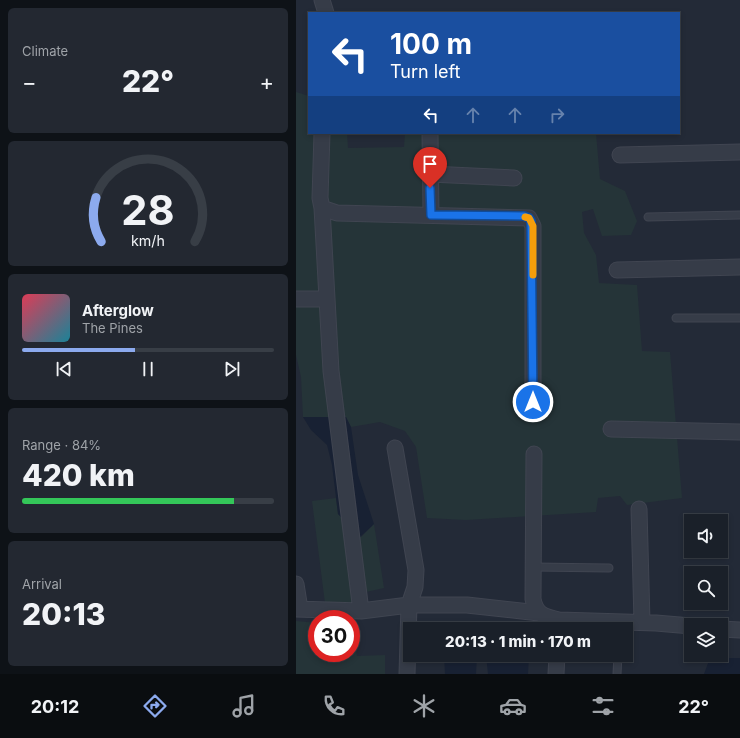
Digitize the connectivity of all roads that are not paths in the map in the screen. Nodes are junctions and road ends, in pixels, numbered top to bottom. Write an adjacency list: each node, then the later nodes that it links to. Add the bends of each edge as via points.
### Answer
1 (322, 0): 2 (street)
2 (326, 12)
3 (322, 134): 9 (street)
4 (430, 134): 7 (street)
5 (740, 152): 6 (street)
6 (620, 155)
7 (430, 174): 8 (street); 11 (street)
8 (514, 178)
9 (322, 208): 11 (street, via 337,213); 16 (street)
10 (740, 214): 12 (lane)
11 (431, 215): 19 (street, via 524,216 531,221)
12 (648, 217)
13 (740, 266): 14 (street)
14 (617, 270)
15 (296, 299): 16 (street)
16 (327, 299): 30 (street, via 331,371)
17 (676, 318): 18 (lane)
18 (740, 318)
19 (533, 402)
20 (611, 429): 21 (street)
21 (740, 432)
22 (395, 448): 28 (street, via 416,570 415,587)
23 (534, 454): 25 (street)
24 (638, 509): 33 (street)
25 (534, 566): 26 (lane); 31 (street, via 533,599)
26 (609, 568)
27 (296, 584): 29 (street)
28 (409, 605): 30 (street); 31 (street, via 467,605); 40 (street)
29 (298, 609): 30 (street)
30 (361, 611)
31 (539, 613): 32 (street)
32 (554, 622)
33 (642, 622): 34 (street); 35 (street)
34 (633, 623)
35 (684, 625)
36 (728, 629): 37 (street)
37 (740, 630)
38 (557, 662): 41 (street)
39 (618, 662): 42 (lane)
40 (407, 674)
41 (556, 674)
42 (617, 674)

